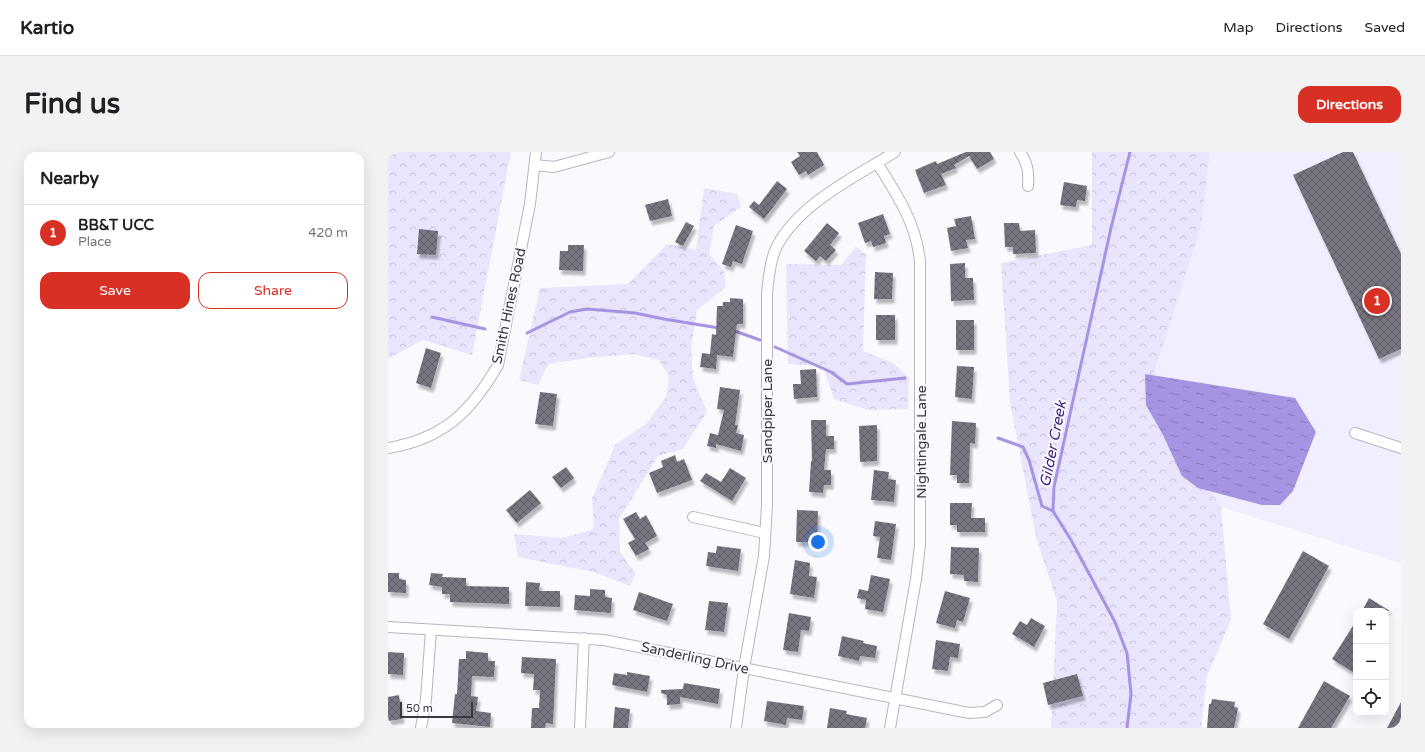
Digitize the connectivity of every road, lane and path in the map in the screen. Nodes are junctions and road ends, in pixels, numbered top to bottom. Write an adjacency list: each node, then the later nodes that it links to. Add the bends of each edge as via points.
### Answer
1 (536, 152): 6 (street, Smith Hines Road)
2 (609, 152): 6 (street, via 554,167)
3 (895, 152): 5 (street, Sandpiper Lane)
4 (1020, 152): 7 (street, via 1029,172)
5 (877, 163): 12 (street, Sandpiper Lane, via 806,210 785,233 772,260 767,293); 17 (street, Nightingale Lane, via 911,222 920,262 920,544)
6 (535, 165): 9 (street, Smith Hines Road, via 530,204 498,365 474,402 453,423 424,439)
7 (1028, 186)
8 (1355, 433): 10 (street)
9 (388, 448)
10 (1401, 448)
11 (693, 517): 12 (street)
12 (765, 533): 16 (street, Sandpiper Lane, via 761,573)
13 (388, 627): 14 (street, Sanderling Drive)
14 (431, 630): 15 (street, Sanderling Drive); 19 (street, via 426,699)
15 (584, 638): 16 (street, Sanderling Drive, via 622,643); 20 (street)
16 (744, 668): 17 (street, Sanderling Drive); 21 (street, Sandpiper Lane)
17 (894, 698): 18 (street, Sanderling Drive, via 969,713 985,712); 22 (street, Nightingale Lane)
18 (997, 705)
19 (421, 728)
20 (580, 728)
21 (736, 728)
22 (890, 728)

